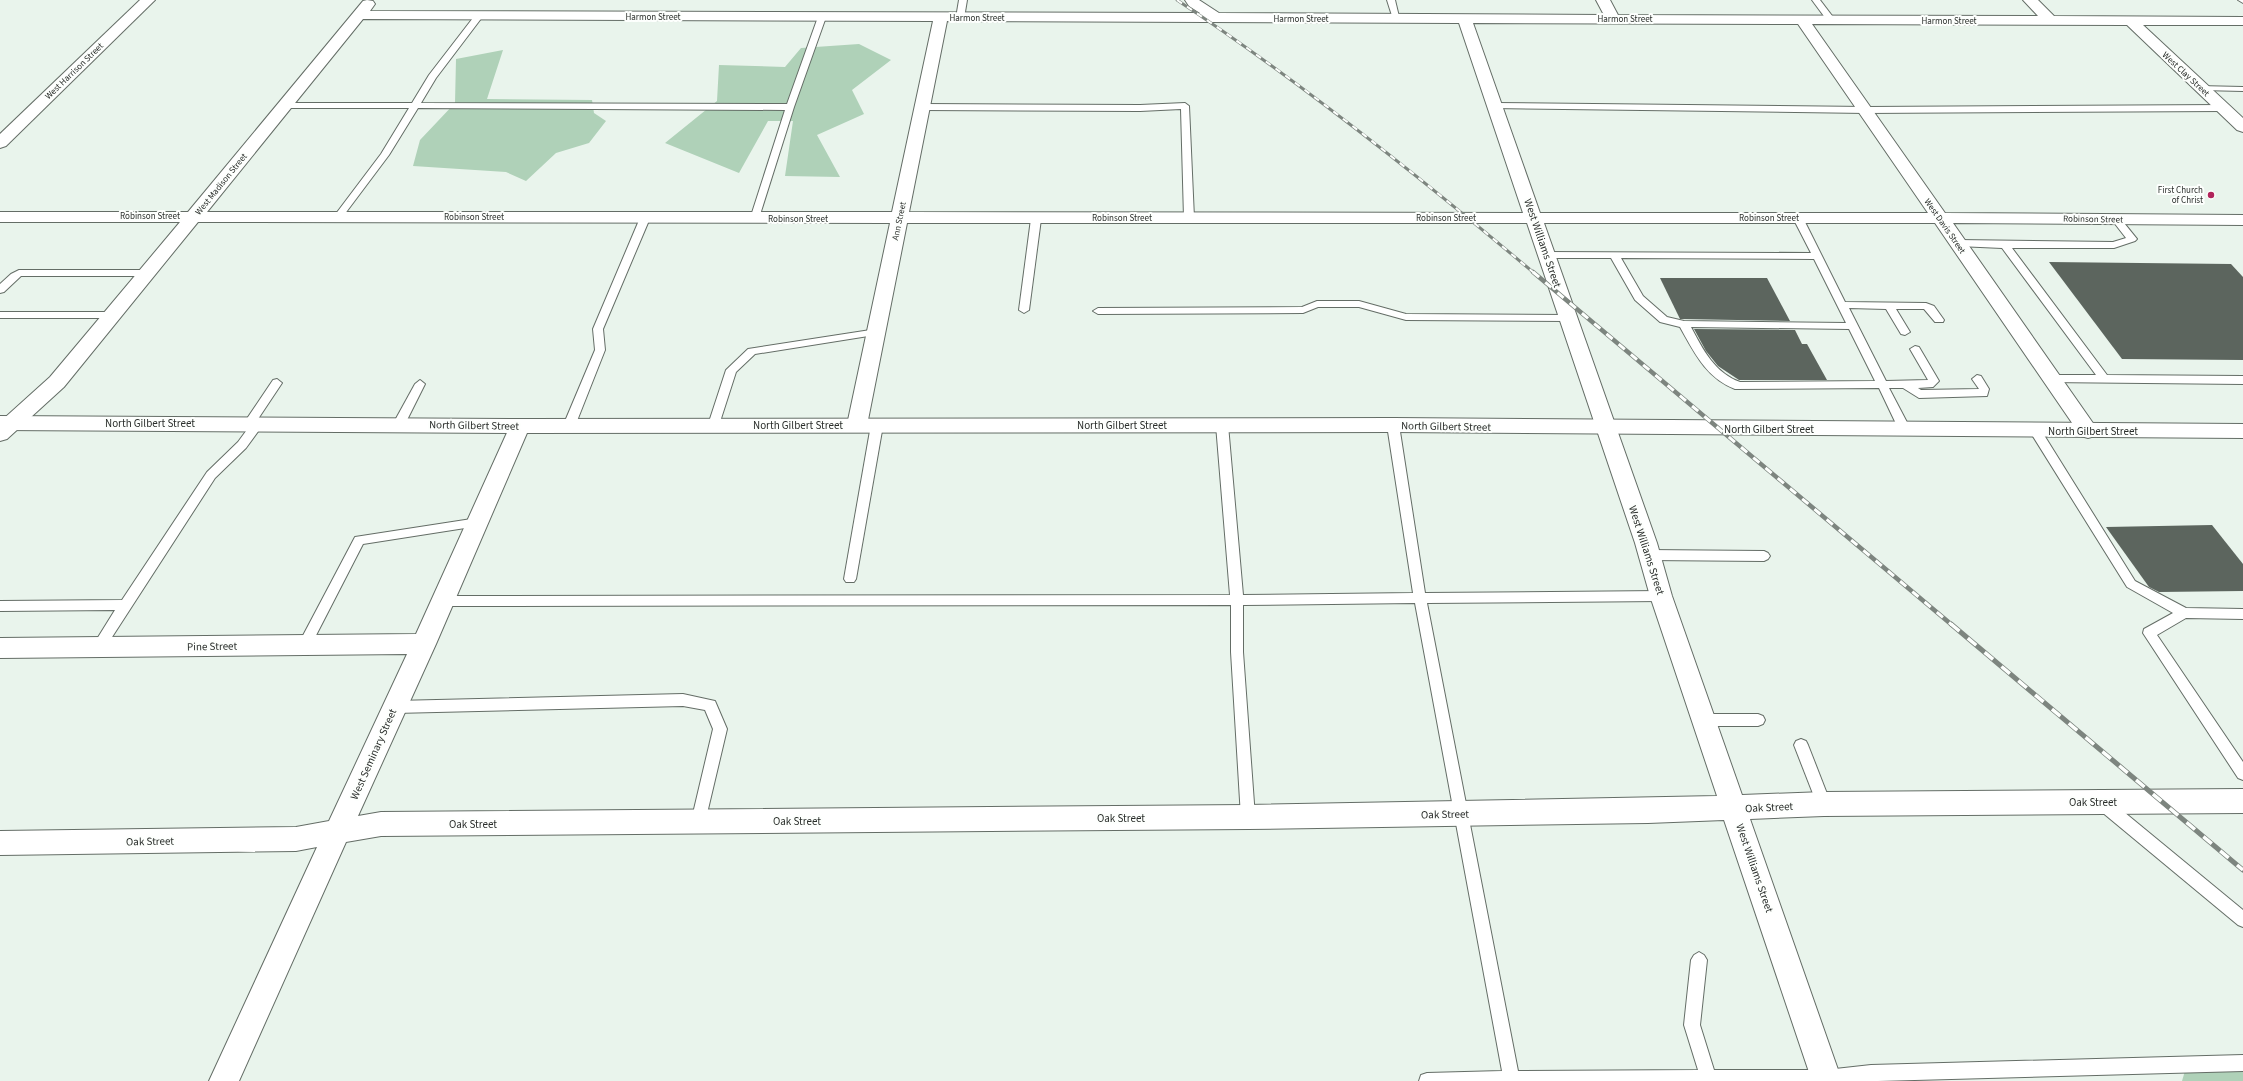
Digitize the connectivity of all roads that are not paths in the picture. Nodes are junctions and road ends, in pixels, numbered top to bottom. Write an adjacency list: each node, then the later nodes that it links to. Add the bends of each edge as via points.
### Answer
1 (148, 0): 35 (street, West Harrison Street)
2 (371, 0): 10 (street, West Madison Street)
3 (751, 0): 12 (street)
4 (963, 0): 15 (lane)
5 (1192, 0): 16 (street, via 1194,4)
6 (1391, 0): 17 (lane)
7 (1604, 0): 18 (street)
8 (1816, 0): 23 (lane)
9 (2030, 0): 21 (street)
10 (359, 15): 11 (street, Harmon Street); 27 (street, West Madison Street)
11 (479, 16): 12 (street, Harmon Street); 28 (lane, via 432,77)
12 (744, 17): 13 (street, Harmon Street)
13 (822, 17): 14 (street, Harmon Street); 30 (lane)
14 (941, 18): 15 (street, Harmon Street); 31 (street, Ann Street)
15 (960, 18): 16 (street, Harmon Street)
16 (1218, 19): 17 (street, Harmon Street)
17 (1397, 19): 19 (street, Harmon Street)
18 (1613, 19): 19 (street, Harmon Street); 20 (street, Harmon Street)
19 (1465, 20): 29 (street, West Williams Street)
20 (1803, 20): 23 (street, Harmon Street); 33 (street, West Davis Street)
21 (2050, 20): 22 (street, Harmon Street); 23 (street, Harmon Street)
22 (2130, 20): 24 (street, Harmon Street); 25 (street, West Clay Street)
23 (1832, 21)
24 (2243, 21)
25 (2202, 88): 26 (lane); 32 (street, West Clay Street)
26 (2243, 89)
27 (286, 105): 28 (lane); 36 (street, West Madison Street)
28 (416, 106): 30 (lane); 38 (lane, via 385,155)
29 (1496, 106): 33 (lane); 41 (street, West Williams Street)
30 (790, 107): 44 (lane)
31 (923, 107): 40 (lane, via 1185,106); 45 (street, Ann Street)
32 (2223, 108): 33 (lane); 34 (street, West Clay Street)
33 (1866, 110): 43 (street, West Davis Street)
34 (2243, 127)
35 (0, 143)
36 (195, 216): 37 (street, Robinson Street); 38 (street, Robinson Street); 54 (street, West Madison Street)
37 (0, 217)
38 (338, 217): 39 (street, Robinson Street)
39 (645, 218): 44 (street, Robinson Street); 86 (lane, via 598,330 600,350)
40 (1189, 218): 41 (street, Robinson Street); 46 (street, Robinson Street)
41 (1535, 218): 42 (street, Robinson Street); 51 (street, West Williams Street)
42 (1798, 218): 43 (street, Robinson Street); 53 (lane)
43 (1939, 218): 47 (street, Robinson Street); 49 (street, West Davis Street)
44 (755, 219): 45 (street, Robinson Street)
45 (900, 219): 46 (street, Robinson Street); 66 (street, Ann Street)
46 (1036, 219): 58 (lane)
47 (2117, 220): 48 (street, Robinson Street); 50 (lane, via 2132,239 2114,245)
48 (2243, 220)
49 (1958, 243): 50 (lane); 70 (street, West Davis Street)
50 (2005, 244): 71 (lane)
51 (1547, 255): 52 (lane); 62 (street, West Williams Street)
52 (1614, 255): 53 (lane); 64 (lane, via 1639,298 1664,320)
53 (1818, 256): 56 (lane)
54 (149, 273): 55 (lane, via 19,273); 61 (street, West Madison Street)
55 (0, 290)
56 (1842, 305): 57 (lane); 65 (lane)
57 (1889, 306): 63 (lane, via 1926,306); 67 (lane)
58 (1024, 310)
59 (1098, 310): 62 (lane, via 1303,310 1317,304 1359,304 1406,317)
60 (0, 315): 61 (lane)
61 (113, 315): 84 (street, West Madison Street, via 57,382)
62 (1568, 318): 87 (street, West Williams Street)
63 (1939, 320)
64 (1684, 324): 65 (lane); 76 (lane, via 1700,353 1716,374 1728,383 1739,386)
65 (1852, 326): 76 (lane)
66 (876, 332): 79 (lane, via 752,351 731,370); 80 (street, Ann Street)
67 (1905, 332)
68 (1915, 349): 75 (lane, via 1934,381 1929,384)
69 (1978, 378): 75 (lane, via 1984,389 1983,393 1920,394)
70 (2050, 379): 71 (lane); 90 (street, West Davis Street)
71 (2104, 379): 72 (lane)
72 (2243, 380)
73 (277, 383): 77 (lane)
74 (420, 384): 78 (lane)
75 (1905, 384): 76 (lane)
76 (1882, 385): 88 (lane)
77 (254, 423): 78 (street, North Gilbert Street); 84 (street, North Gilbert Street); 101 (lane, via 242,445 212,475)
78 (399, 424): 85 (street, North Gilbert Street)
79 (714, 425): 80 (street, North Gilbert Street); 86 (street, North Gilbert Street)
80 (857, 425): 81 (street, North Gilbert Street)
81 (877, 425): 82 (street, North Gilbert Street); 95 (lane)
82 (1222, 425): 83 (street, North Gilbert Street); 98 (lane)
83 (1392, 425): 87 (street, North Gilbert Street); 97 (lane)
84 (4, 426)
85 (520, 426): 86 (street, North Gilbert Street); 92 (street, West Seminary Street)
86 (569, 426)
87 (1605, 428): 88 (street, North Gilbert Street); 93 (street, West Williams Street)
88 (1905, 430): 89 (street, North Gilbert Street)
89 (2035, 430): 90 (street, North Gilbert Street); 102 (lane, via 2131,584)
90 (2088, 431): 91 (street, North Gilbert Street)
91 (2243, 431)
92 (478, 522): 99 (street, West Seminary Street); 105 (lane, via 359,540)
93 (1648, 555): 94 (lane); 96 (street, West Williams Street)
94 (1764, 556)
95 (850, 578)
96 (1661, 596): 97 (lane); 109 (street, West Williams Street)
97 (1420, 598): 98 (lane); 117 (lane)
98 (1236, 600): 99 (lane); 118 (lane)
99 (443, 601): 104 (street, West Seminary Street)
100 (0, 606): 101 (lane)
101 (126, 606): 106 (lane)
102 (2184, 613): 103 (lane); 112 (lane, via 2149,633)
103 (2243, 614)
104 (424, 644): 105 (street, Pine Street); 108 (street, West Seminary Street)
105 (304, 645): 106 (street, Pine Street)
106 (98, 647): 107 (street, Pine Street)
107 (0, 648)
108 (395, 707): 119 (lane, via 683,700 710,705 720,729); 120 (street, West Seminary Street)
109 (1704, 720): 110 (lane); 116 (street, West Williams Street)
110 (1758, 720)
111 (1801, 745): 115 (lane)
112 (2243, 774)
113 (2243, 801): 114 (street, Oak Street)
114 (2100, 802): 115 (street, Oak Street); 122 (lane)
115 (1824, 804): 116 (street, Oak Street)
116 (1734, 809): 117 (street, Oak Street); 127 (street, West Williams Street)
117 (1462, 814): 118 (street, Oak Street); 126 (lane)
118 (1248, 817): 119 (street, Oak Street)
119 (698, 822): 120 (street, Oak Street, via 381,824)
120 (338, 832): 121 (street, Oak Street, via 296,839); 128 (street, West Seminary Street)
121 (0, 842)
122 (2243, 920)
123 (1699, 960): 125 (lane, via 1692,1024)
124 (2243, 1063): 127 (lane, via 1871,1073)
125 (1709, 1079): 126 (lane); 127 (lane)
126 (1512, 1080): 129 (lane)
127 (1827, 1080)
128 (224, 1081)
129 (1427, 1081)

